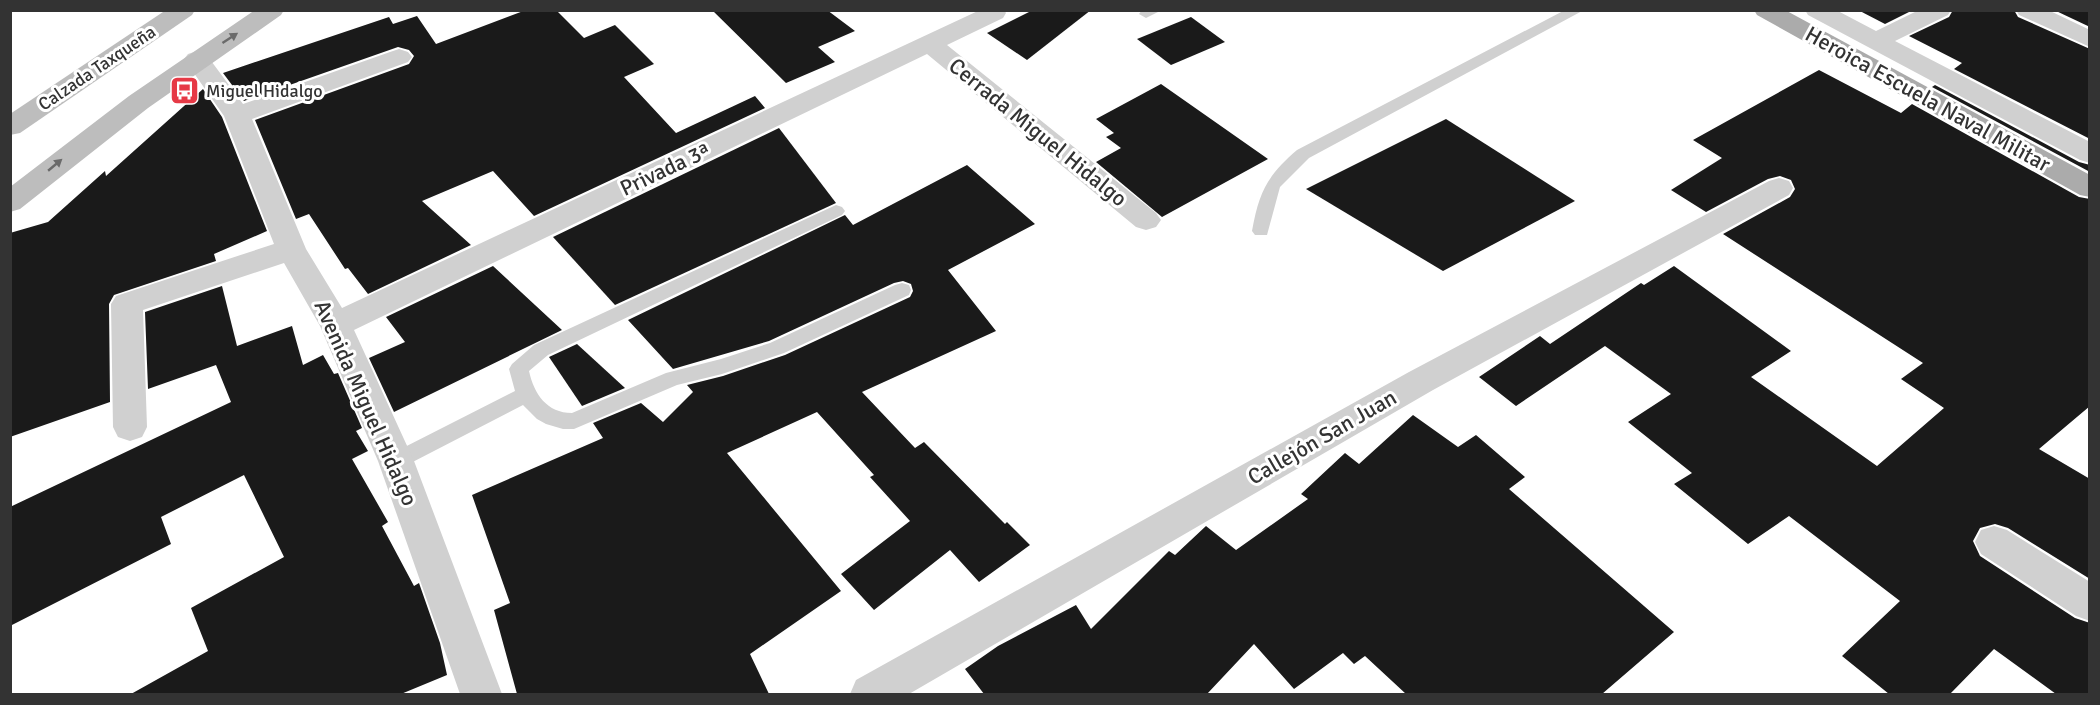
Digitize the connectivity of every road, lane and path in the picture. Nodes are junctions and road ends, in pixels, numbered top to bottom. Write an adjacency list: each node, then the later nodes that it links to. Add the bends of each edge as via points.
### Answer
1 (183, 10): 15 (main road, Calzada Taxqueña)
2 (272, 10): 13 (main road, one-way to 2)
3 (1576, 10): 22 (lane, via 1303,154 1280,174 1267,194)
4 (1766, 10): 18 (main road, Heroica Escuela Naval Militar)
5 (1817, 10): 10 (street)
6 (1939, 10): 10 (street)
7 (2028, 10): 9 (street)
8 (994, 13): 11 (street, Privada 3ª)
9 (2090, 40)
10 (1875, 41): 16 (street)
11 (930, 44): 21 (street, Cerrada Miguel Hidalgo); 25 (street, Privada 3ª)
12 (399, 57): 14 (street)
13 (197, 59): 14 (street, Avenida Miguel Hidalgo); 19 (main road, one-way to 13)
14 (237, 115): 23 (street, Avenida Miguel Hidalgo)
15 (10, 127)
16 (2090, 154)
17 (1779, 188): 32 (street, Callejón San Juan, via 1410,387)
18 (2090, 188)
19 (10, 202)
20 (836, 211): 26 (lane, via 541,350 519,369)
21 (1146, 219)
22 (1261, 231)
23 (291, 249): 25 (street, Avenida Miguel Hidalgo); 27 (street, via 127,304)
24 (902, 290): 26 (lane, via 777,348 673,378 574,421 551,418)
25 (336, 326): 28 (street, Avenida Miguel Hidalgo)
26 (525, 395): 28 (lane)
27 (130, 426)
28 (396, 461): 31 (street, Avenida Miguel Hidalgo)
29 (1994, 542): 30 (street)
30 (2090, 603)
31 (481, 694)
32 (871, 694)

